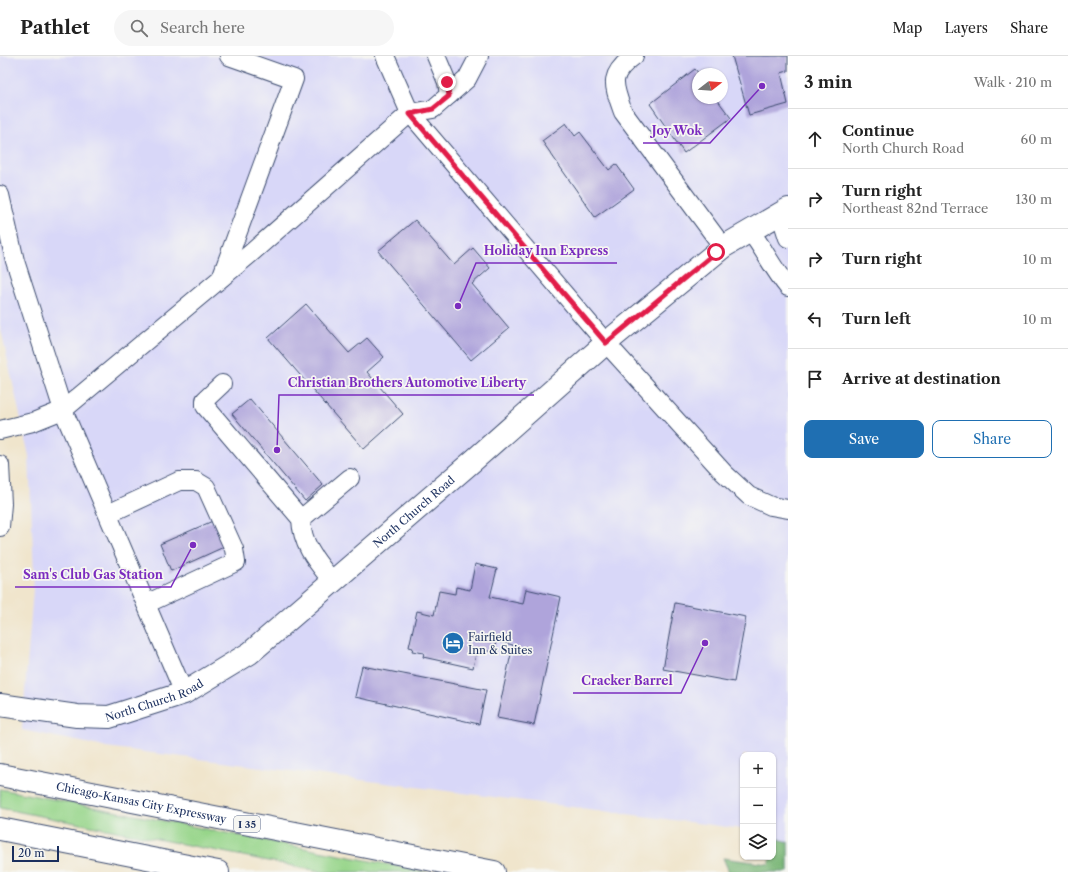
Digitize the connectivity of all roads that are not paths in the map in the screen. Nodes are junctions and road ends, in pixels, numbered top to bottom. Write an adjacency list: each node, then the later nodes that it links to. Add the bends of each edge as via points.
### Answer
1 (229, 56): 13 (street, via 294,79)
2 (385, 56): 7 (street)
3 (436, 56): 6 (street, via 447,82)
4 (480, 56): 6 (street, via 467,79)
5 (634, 56): 12 (street, via 621,65 615,77 616,92 623,112)
6 (449, 96): 7 (street, via 433,109)
7 (410, 114): 13 (street); 15 (street)
8 (0, 195): 17 (street, via 15,261)
9 (784, 211): 10 (main road, North Church Road); 11 (street)
10 (750, 231): 12 (main road, North Church Road); 14 (street, via 763,247 776,273)
11 (788, 238)
12 (723, 247): 15 (main road, North Church Road)
13 (220, 279): 17 (street)
14 (788, 287)
15 (606, 343): 21 (street, via 724,473 749,496 771,506); 25 (main road, North Church Road)
16 (222, 384): 23 (street, via 205,400 205,406)
17 (63, 410): 18 (street, via 34,422); 22 (street)
18 (0, 430)
19 (0, 465): 24 (street)
20 (350, 478): 23 (street)
21 (788, 509)
22 (108, 514): 26 (street); 26 (street, via 179,482 196,481 206,486 234,549 236,562)
23 (301, 520): 25 (street, via 302,532 310,553)
24 (0, 527)
25 (333, 582): 27 (main road, North Church Road, via 250,653)
26 (146, 604): 27 (street)
27 (184, 693): 28 (main road, North Church Road, via 109,717 77,716)
28 (0, 704)
29 (0, 775): 32 (main road, Chicago-Kansas City Expressway / I 35)
30 (0, 829): 31 (main road)
31 (218, 872)
32 (494, 872)

